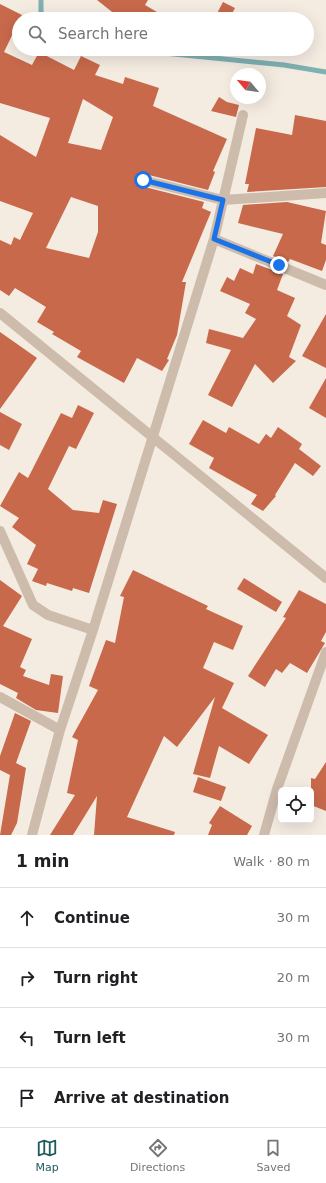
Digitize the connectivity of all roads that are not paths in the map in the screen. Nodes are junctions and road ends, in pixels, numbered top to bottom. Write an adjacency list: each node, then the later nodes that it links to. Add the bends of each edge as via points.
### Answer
1 (243, 115): 4 (street)
2 (143, 180): 4 (street)
3 (326, 194): 4 (street)
4 (223, 200): 5 (street)
5 (214, 239): 6 (street); 8 (street)
6 (326, 285)
7 (0, 313): 8 (street)
8 (153, 438): 10 (street); 11 (street)
9 (0, 531): 11 (street, via 33,605 48,615)
10 (326, 578)
11 (93, 630): 14 (street)
12 (326, 652): 16 (street, via 277,789)
13 (0, 697): 14 (street)
14 (60, 730): 15 (street)
15 (32, 835)
16 (264, 835)

